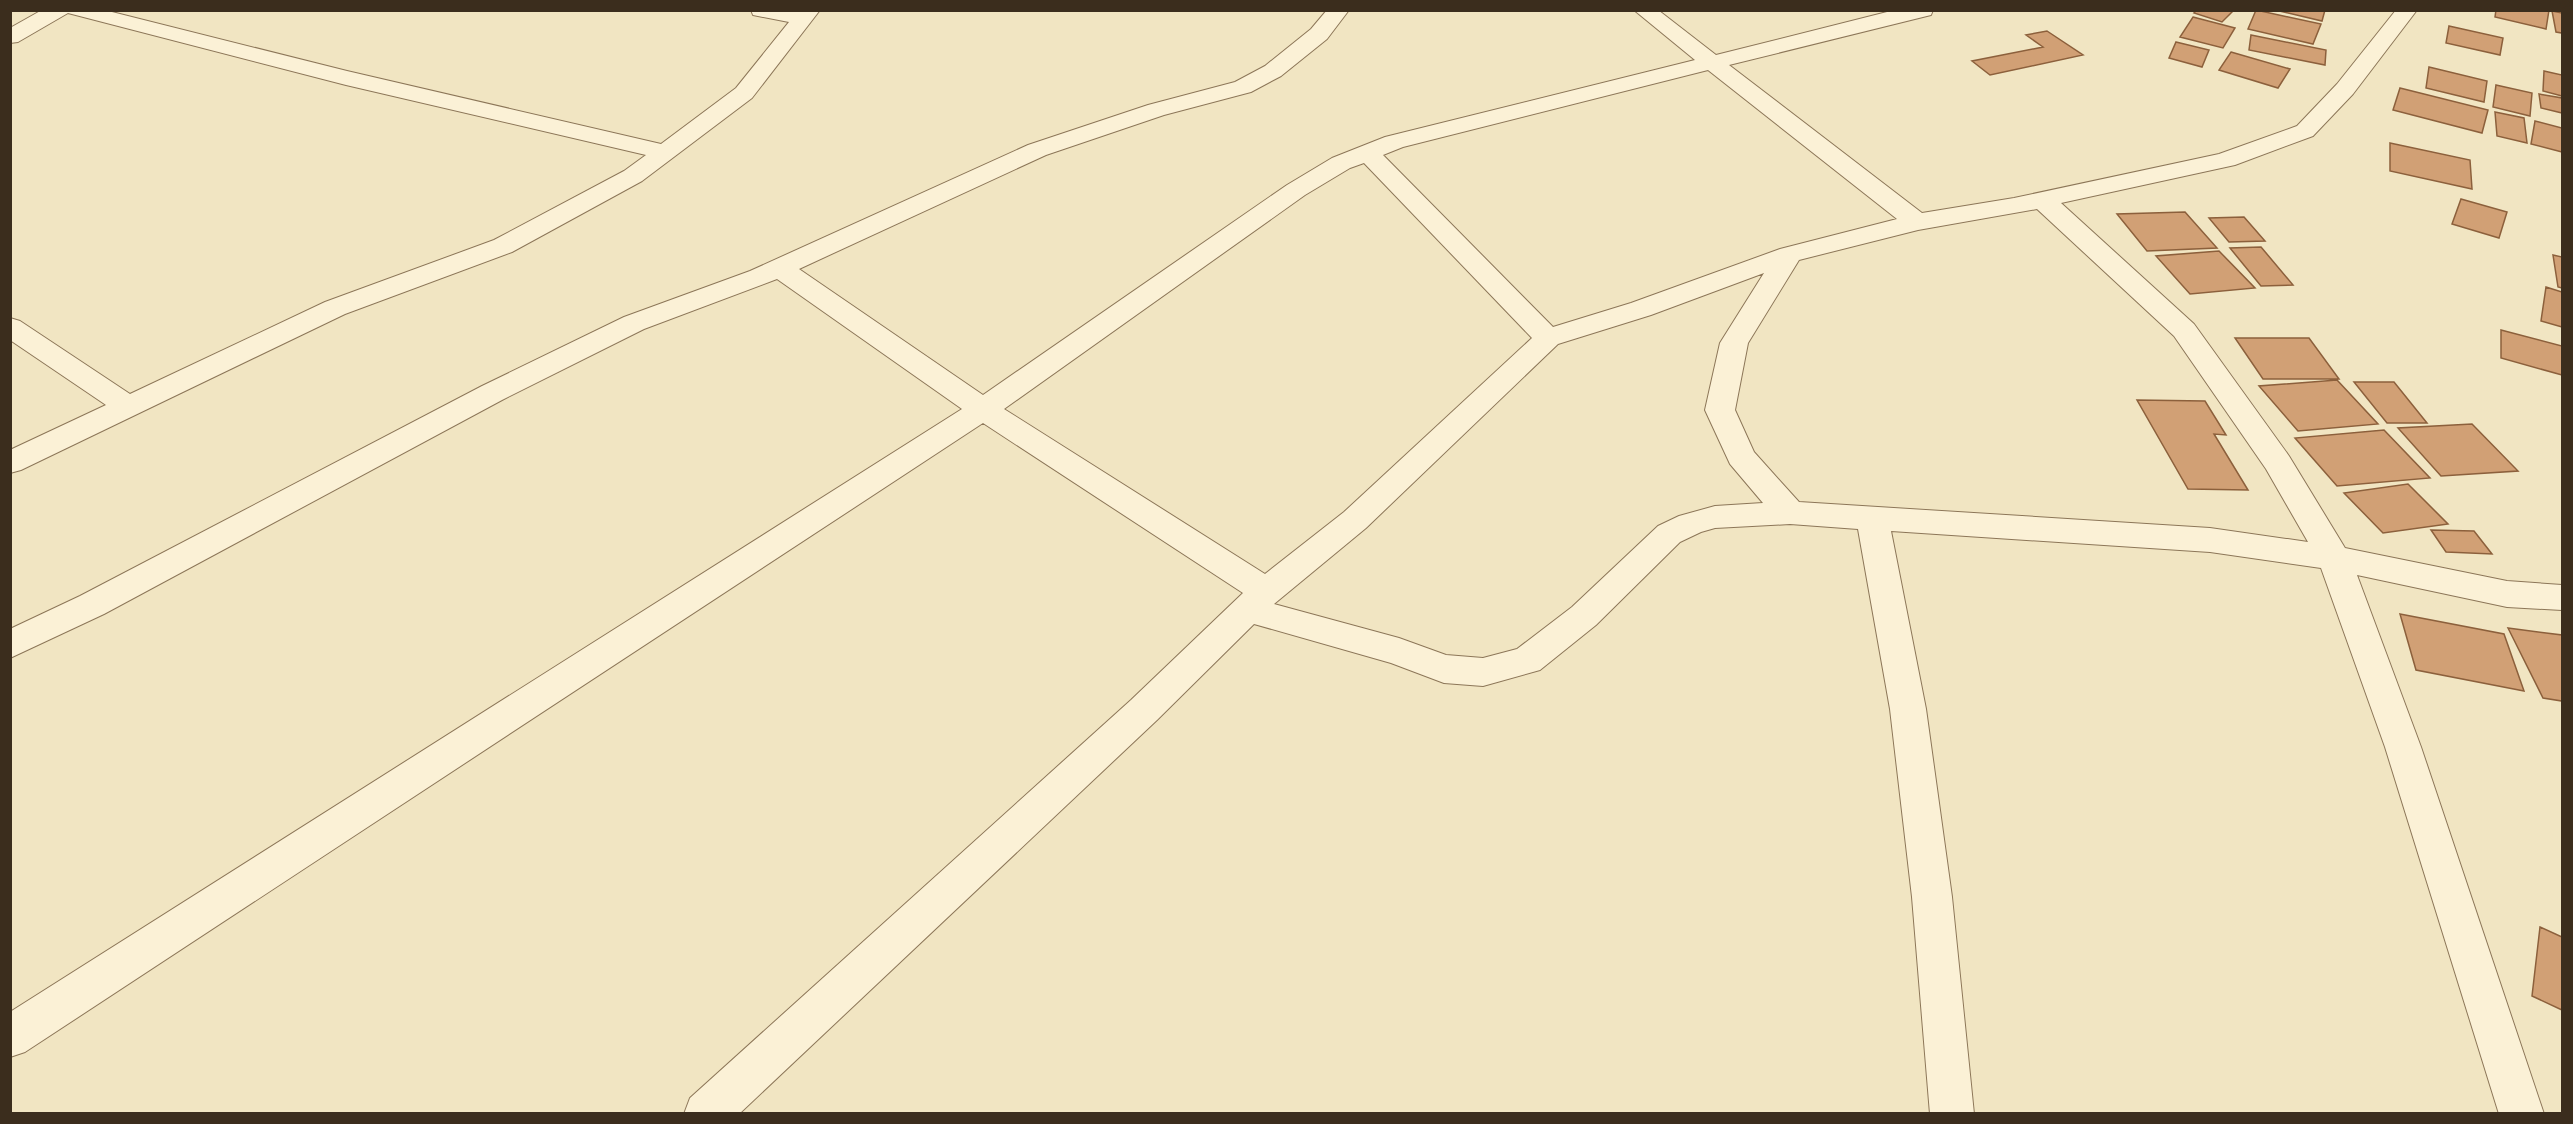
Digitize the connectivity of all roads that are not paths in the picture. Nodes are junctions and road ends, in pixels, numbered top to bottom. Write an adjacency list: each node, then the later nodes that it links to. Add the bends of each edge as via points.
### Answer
1 (59, 10): 9 (street)
2 (76, 10): 11 (street)
3 (761, 10): 8 (street)
4 (1340, 10): 16 (street, via 1319,34 1273,71 1243,87 1156,110 1037,150)
5 (1644, 10): 10 (street)
6 (1923, 10): 10 (street)
7 (2407, 10): 13 (street, via 2305,131 2226,160)
8 (807, 15): 11 (street, via 744,93)
9 (10, 37)
10 (1711, 63): 12 (street, via 1394,142); 14 (street)
11 (665, 152): 19 (street, via 633,176 503,246 335,308)
12 (1368, 153): 18 (street); 20 (street, via 1341,163 1296,190)
13 (2042, 200): 14 (street); 24 (street, via 2184,330 2278,463)
14 (1917, 222): 15 (street)
15 (1789, 255): 18 (street); 22 (street, via 1734,343 1720,410 1741,457)
16 (780, 268): 20 (street); 27 (street, via 603,338)
17 (10, 327): 19 (street)
18 (1548, 338): 26 (street, via 1355,520)
19 (127, 406): 21 (street)
20 (983, 409): 26 (street); 28 (street)
21 (10, 463)
22 (1790, 513): 23 (street); 26 (street, via 1714,517 1670,534 1584,616 1528,660 1483,672 1444,669)
23 (1872, 518): 24 (street, via 2210,540); 30 (street, via 1908,709 1932,897)
24 (2334, 558): 25 (street, via 2507,594); 31 (street, via 2403,747)
25 (2562, 597)
26 (1256, 600): 29 (street, via 1144,710)
27 (10, 645)
28 (10, 1037)
29 (706, 1113)
30 (1953, 1113)
31 (2522, 1113)

